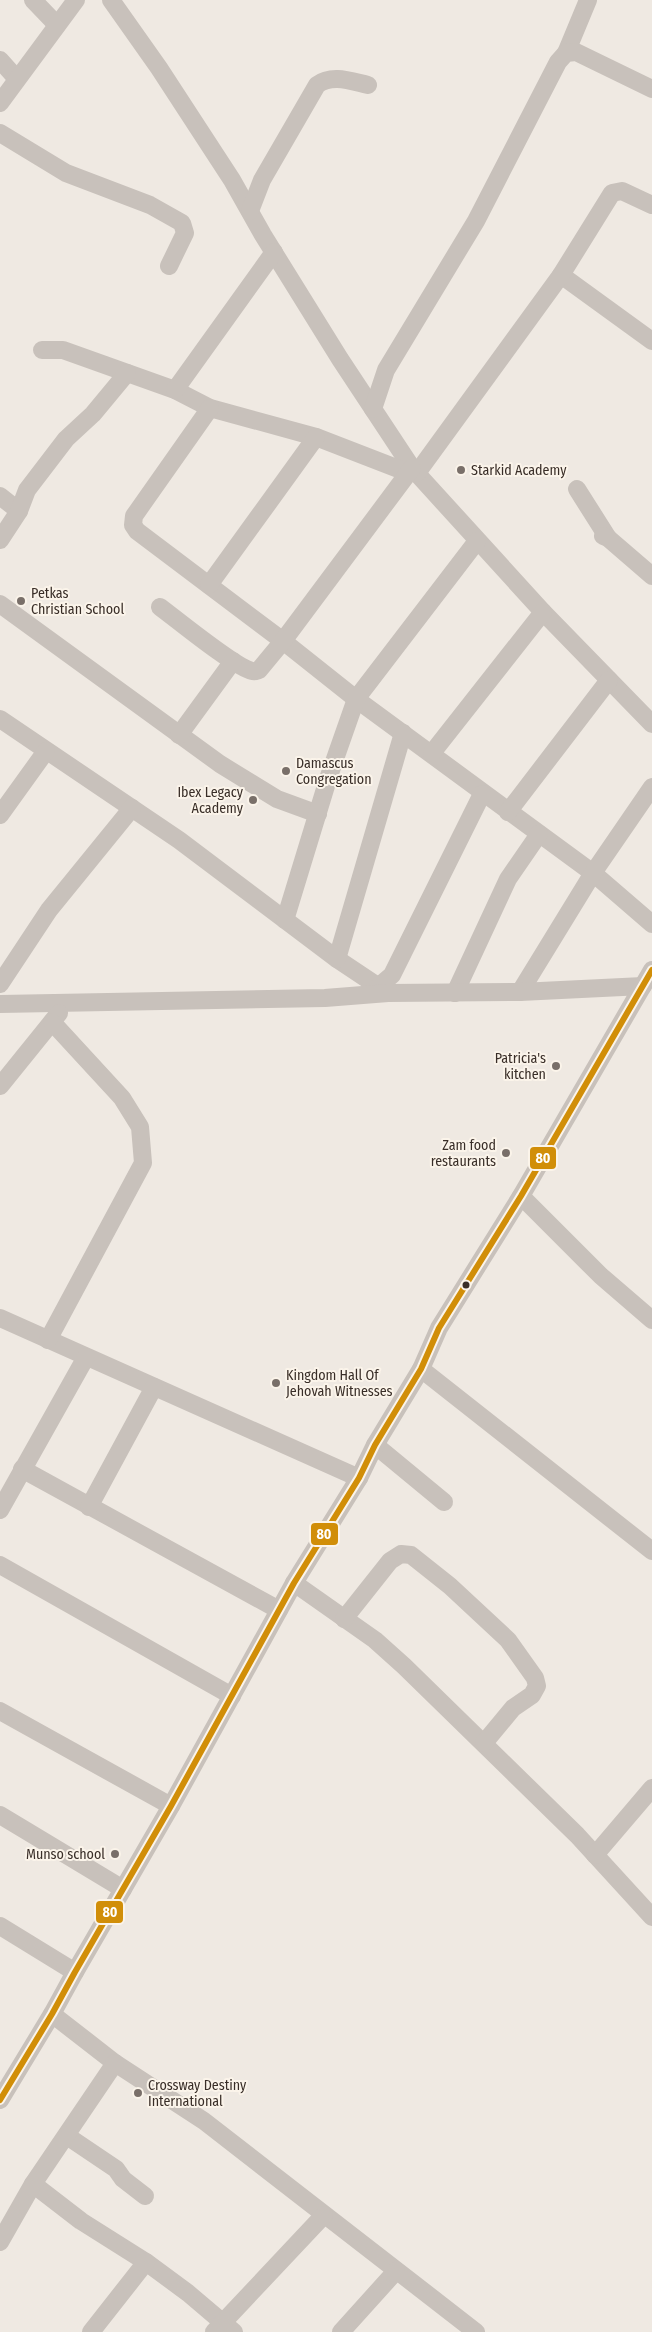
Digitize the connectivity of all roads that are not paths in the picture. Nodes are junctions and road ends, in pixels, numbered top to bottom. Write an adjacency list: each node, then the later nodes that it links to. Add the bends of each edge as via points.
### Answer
1 (34, 0): 5 (street)
2 (76, 0): 5 (street)
3 (111, 0): 14 (street, via 159,68)
4 (588, 0): 6 (street)
5 (57, 25): 8 (street)
6 (566, 53): 10 (street, via 587,56); 22 (street, via 552,73 472,228)
7 (0, 60): 8 (street)
8 (17, 79): 11 (street)
9 (368, 85): 14 (street, via 326,78 317,85 262,180)
10 (652, 89)
11 (0, 103)
12 (0, 133): 16 (street, via 66,173 150,205 182,223 185,232)
13 (652, 205): 17 (street, via 622,190 612,193)
14 (250, 211): 15 (street)
15 (274, 252): 21 (street); 22 (street)
16 (169, 266)
17 (561, 274): 18 (street); 25 (street)
18 (652, 341)
19 (42, 350): 20 (street, via 63,350)
20 (127, 373): 21 (street); 28 (street, via 66,440 27,490)
21 (175, 390): 23 (street)
22 (370, 391): 25 (street, via 372,409)
23 (210, 408): 24 (street); 32 (street, via 134,516 133,525)
24 (316, 437): 25 (street); 32 (street)
25 (413, 471): 30 (street); 36 (street)
26 (577, 489): 31 (street, via 606,537)
27 (0, 496): 28 (street)
28 (19, 510): 29 (street)
29 (0, 540)
30 (477, 541): 35 (street); 39 (street)
31 (652, 576)
32 (209, 585): 36 (street)
33 (0, 604): 43 (street)
34 (160, 607): 37 (street)
35 (544, 612): 38 (street); 45 (street)
36 (283, 641): 37 (street, via 259,670 249,670); 39 (street)
37 (234, 661): 43 (street)
38 (609, 680): 41 (street); 50 (street)
39 (356, 699): 42 (street); 51 (street)
40 (0, 719): 44 (street)
41 (652, 724)
42 (403, 733): 45 (street); 56 (street)
43 (179, 735): 51 (street, via 259,789)
44 (46, 751): 48 (street); 49 (street)
45 (432, 754): 47 (street)
46 (652, 787): 53 (street)
47 (482, 794): 50 (street); 60 (street)
48 (132, 808): 54 (street); 58 (street, via 49,910)
49 (2, 809)
50 (508, 812): 52 (street)
51 (318, 814): 54 (street)
52 (538, 834): 53 (street); 62 (street, via 508,879)
53 (593, 873): 55 (street); 61 (street)
54 (285, 920): 56 (street)
55 (652, 924)
56 (337, 959): 60 (street)
57 (652, 970): 59 (street)
58 (0, 984)
59 (643, 986): 61 (street); 67 (street)
60 (383, 990): 62 (street); 64 (street, via 324,998)
61 (520, 992): 62 (street)
62 (455, 993)
63 (0, 1004): 64 (street)
64 (65, 1004): 65 (street)
65 (52, 1022): 66 (street); 70 (street, via 122,1098 140,1127 143,1163)
66 (0, 1086)
67 (521, 1196): 69 (street, via 601,1276); 72 (street, via 439,1328)
68 (0, 1318): 70 (street)
69 (652, 1320)
70 (48, 1340): 71 (street)
71 (86, 1357): 73 (street); 75 (street)
72 (420, 1369): 74 (street); 81 (street)
73 (154, 1387): 76 (street); 79 (street)
74 (375, 1445): 76 (street); 78 (street)
75 (22, 1469): 77 (street); 79 (street)
76 (360, 1478): 83 (street)
77 (6, 1485): 80 (street)
78 (444, 1502)
79 (89, 1507): 84 (street)
80 (0, 1510)
81 (652, 1551)
82 (0, 1565): 86 (street)
83 (294, 1583): 84 (street); 85 (street)
84 (279, 1610): 86 (street)
85 (344, 1619): 88 (street, via 375,1640); 88 (street, via 390,1561 400,1554 411,1555 462,1597 508,1640 535,1678 537,1686 532,1695 513,1708)
86 (232, 1696): 90 (street)
87 (0, 1710): 90 (street)
88 (484, 1743): 92 (street)
89 (652, 1788): 92 (street)
90 (171, 1806): 93 (street)
91 (0, 1815): 93 (street)
92 (595, 1855): 94 (street)
93 (123, 1889): 96 (street)
94 (652, 1915)
95 (0, 1926): 96 (street)
96 (75, 1972): 97 (street)
97 (52, 2014): 98 (street); 99 (street)
98 (115, 2063): 100 (street); 103 (street, via 204,2121)
99 (0, 2100)
100 (67, 2136): 101 (street); 102 (street, via 116,2169 123,2179)
101 (33, 2184): 104 (street); 105 (street, via 82,2221)
102 (145, 2196)
103 (324, 2214): 106 (street); 107 (street)
104 (0, 2242)
105 (146, 2262): 107 (street); 109 (street)
106 (396, 2271): 108 (street); 110 (street)
107 (224, 2329)
108 (472, 2331)
109 (91, 2332)
110 (341, 2332)

